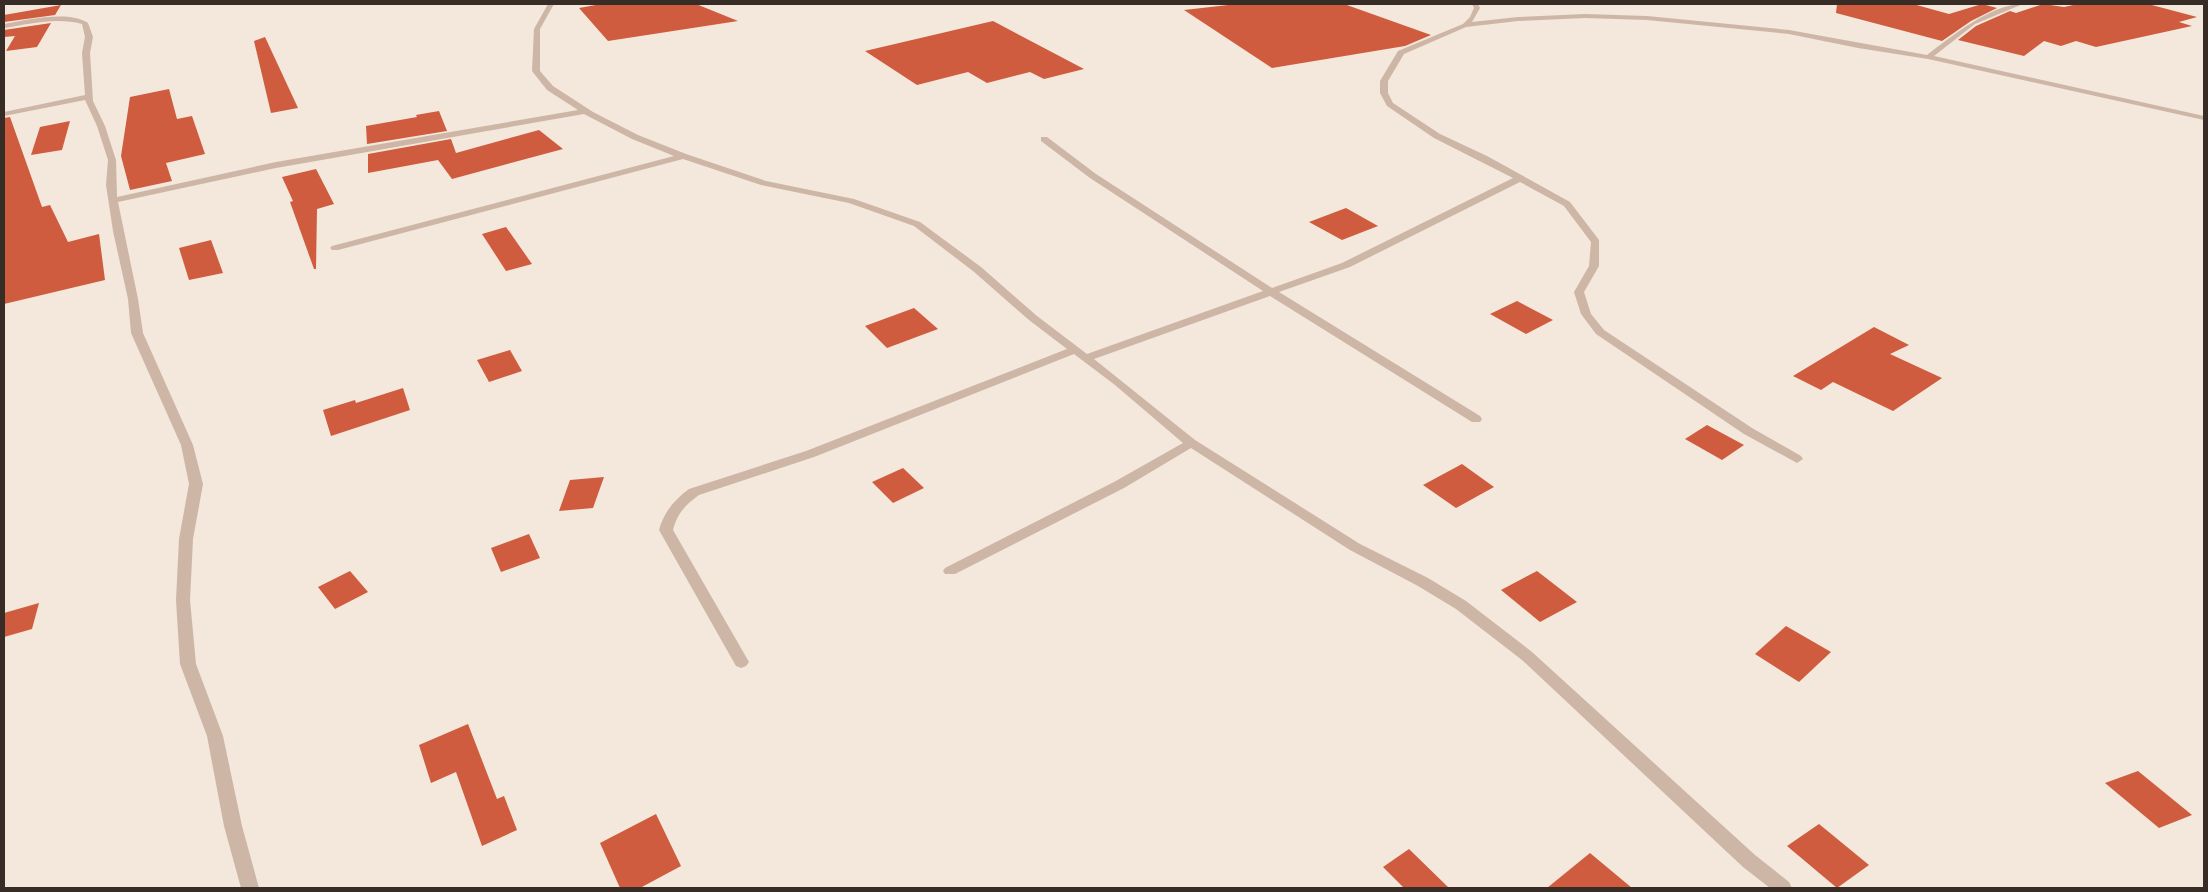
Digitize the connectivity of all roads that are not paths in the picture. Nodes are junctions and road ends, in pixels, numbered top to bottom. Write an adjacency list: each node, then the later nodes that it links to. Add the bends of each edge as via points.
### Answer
1 (551, 4): 8 (street, via 537,29 536,71 550,88)
2 (1475, 4): 5 (street, via 1477,8 1473,18)
3 (2020, 4): 6 (street, via 1973,23)
4 (4, 26): 7 (street, via 48,19 85,23)
5 (1466, 26): 6 (street, via 1518,19 1584,16 1647,18 1789,32); 13 (street, via 1401,53 1384,82 1384,93 1390,104 1437,136)
6 (1928, 56): 10 (street)
7 (88, 97): 9 (street); 14 (street, via 110,152)
8 (585, 111): 12 (street, via 634,137); 14 (street, via 331,155)
9 (4, 114)
10 (2204, 118)
11 (1044, 140): 16 (street, via 1093,176)
12 (682, 156): 15 (street); 17 (street, via 764,182 851,201 917,224 977,268)
13 (1520, 178): 16 (street, via 1346,265); 21 (street, via 1567,204 1596,242 1594,266 1579,292 1586,314 1600,332 1748,431)
14 (114, 200): 24 (street, via 134,299 137,333 187,444 196,484 186,539 182,600 188,664 215,736 232,826)
15 (335, 248)
16 (1273, 292): 18 (street); 19 (street)
17 (1075, 350): 18 (street); 23 (street, via 810,454 694,492 678,503 669,515 666,530)
18 (1086, 358): 20 (street)
19 (1476, 419)
20 (1191, 443): 22 (street, via 1119,485); 25 (street, via 1355,547 1461,605 1527,656 1749,861)
21 (1797, 459)
22 (950, 571)
23 (741, 662)
24 (250, 888)
25 (1783, 888)

